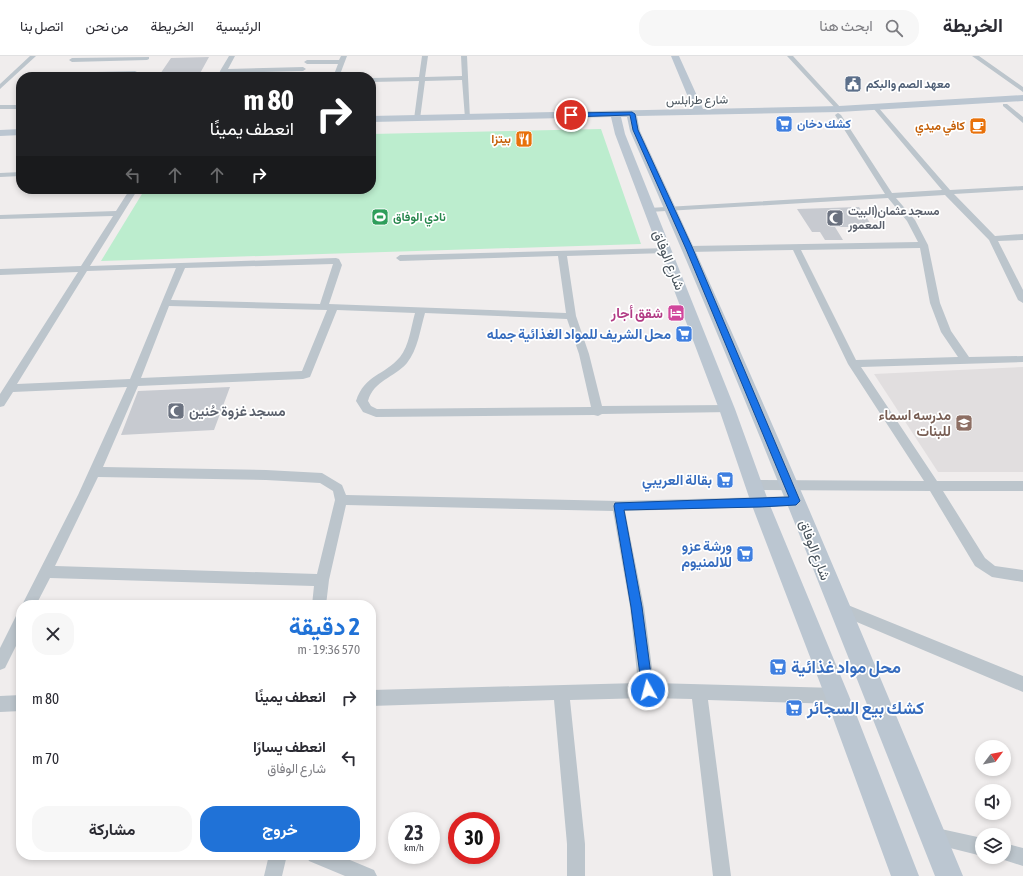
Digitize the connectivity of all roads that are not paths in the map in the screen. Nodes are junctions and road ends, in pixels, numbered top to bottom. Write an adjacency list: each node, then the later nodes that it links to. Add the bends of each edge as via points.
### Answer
1 (33, 56): 23 (street)
2 (232, 56): 3 (street); 16 (street)
3 (237, 56)
4 (425, 56): 20 (street)
5 (464, 56): 21 (street)
6 (675, 56): 32 (street)
7 (790, 56): 31 (street)
8 (975, 56): 24 (street)
9 (74, 58): 12 (street); 13 (street)
10 (307, 59): 11 (street); 14 (street)
11 (343, 59): 19 (street)
12 (67, 65)
13 (141, 66): 15 (street)
14 (303, 69): 17 (street); 18 (street)
15 (90, 72)
16 (223, 72)
17 (254, 72)
18 (302, 72)
19 (338, 72)
20 (423, 78): 21 (street); 22 (street); 35 (street)
21 (465, 78): 33 (street)
22 (376, 80)
23 (0, 87)
24 (1023, 90)
25 (1023, 98): 30 (street, شارع طرابلس)
26 (1023, 104): 27 (street, شارع طرابلس)
27 (1005, 105): 30 (street, شارع طرابلس); 36 (street)
28 (0, 107): 29 (street)
29 (16, 107)
30 (879, 111): 31 (street, شارع طرابلس); 46 (street)
31 (838, 112): 32 (street, شارع طرابلس); 37 (street, شارع طرابلس); 48 (street)
32 (700, 113): 37 (street, شارع طرابلس)
33 (468, 118): 35 (street, شارع طرابلس); 37 (street, شارع طرابلس)
34 (376, 119): 35 (street, شارع طرابلس)
35 (417, 119)
36 (1023, 120)
37 (621, 123): 39 (street); 49 (street, شارع الوفاق); 50 (street, شارع الوفاق)
38 (16, 126): 40 (street)
39 (376, 126)
40 (0, 127)
41 (16, 132): 42 (street)
42 (0, 133)
43 (16, 174): 44 (street)
44 (0, 175)
45 (1023, 188): 46 (street)
46 (948, 192): 48 (street); 54 (street)
47 (131, 194): 51 (street)
48 (890, 196): 49 (street); 55 (street, via 911,220)
49 (671, 208): 50 (street); 57 (street, شارع الوفاق)
50 (649, 210): 58 (street, شارع الوفاق)
51 (118, 213): 52 (street); 62 (street)
52 (0, 216)
53 (1023, 237): 54 (street)
54 (993, 239): 64 (street)
55 (924, 245): 56 (street); 69 (street, via 935,302 946,332)
56 (795, 246): 57 (street); 71 (street)
57 (689, 249): 81 (street, شارع الوفاق)
58 (666, 250): 59 (street); 75 (street, شارع الوفاق)
59 (562, 253): 60 (street); 68 (street)
60 (400, 258)
61 (182, 265): 62 (street); 65 (street); 66 (street, via 336,261 338,265)
62 (84, 269): 63 (street); 73 (street)
63 (0, 272)
64 (1023, 300)
65 (165, 303): 66 (street); 72 (street)
66 (329, 306): 67 (street); 72 (street, via 306,374)
67 (421, 310): 68 (street); 76 (street, via 407,355 396,366 377,378 363,394 362,401 367,409 376,413)
68 (571, 316): 76 (street, via 584,354)
69 (965, 359): 70 (street); 71 (street)
70 (1023, 359)
71 (853, 364): 79 (street)
72 (134, 383): 73 (street); 77 (street)
73 (9, 388): 74 (street)
74 (0, 403)
75 (727, 409): 76 (street); 78 (street, شارع الوفاق)
76 (598, 412)
77 (94, 472): 82 (street, via 322,478 338,488); 85 (street)
78 (754, 485): 81 (street); 83 (street, شارع الوفاق)
79 (934, 486): 80 (street); 81 (street); 86 (street, via 985,568)
80 (1023, 486)
81 (792, 493): 83 (street); 90 (street, شارع الوفاق)
82 (341, 500): 84 (street); 87 (street)
83 (760, 504): 84 (street); 97 (street, شارع الوفاق)
84 (618, 506): 94 (street, via 637,607)
85 (46, 572): 87 (street); 88 (street)
86 (1023, 576)
87 (322, 580): 89 (street)
88 (32, 600)
89 (320, 600)
90 (837, 606): 93 (street); 101 (street, شارع الوفاق)
91 (16, 631): 92 (street)
92 (0, 663)
93 (1023, 684)
94 (648, 690): 95 (street); 96 (street)
95 (561, 692): 98 (street); 109 (street, via 576,844)
96 (698, 692): 97 (street); 110 (street)
97 (837, 696): 111 (street, شارع الوفاق)
98 (376, 698)
99 (16, 703): 100 (street)
100 (0, 704)
101 (932, 836): 102 (street); 112 (street, شارع الوفاق)
102 (975, 845)
103 (1011, 854): 104 (street)
104 (1023, 857)
105 (277, 860): 107 (street)
106 (328, 860): 108 (street)
107 (272, 876)
108 (368, 876)
109 (576, 876)
110 (722, 876)
111 (905, 876)
112 (949, 876)

